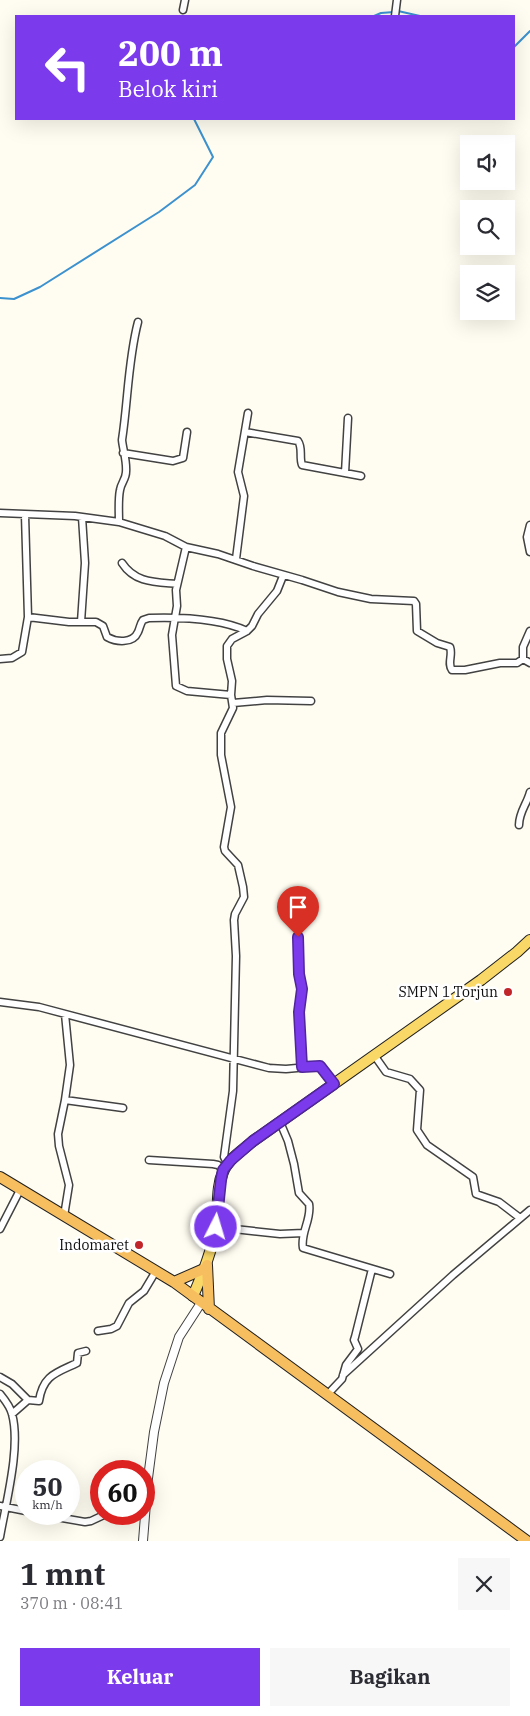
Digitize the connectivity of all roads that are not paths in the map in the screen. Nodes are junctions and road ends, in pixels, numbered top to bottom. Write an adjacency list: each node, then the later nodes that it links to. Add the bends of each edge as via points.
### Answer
1 (185, 0): 2 (street)
2 (184, 10)
3 (138, 322): 8 (street, via 130,361)
4 (248, 413): 7 (street)
5 (348, 418): 9 (street)
6 (187, 432): 8 (street, via 180,460)
7 (245, 432): 9 (street, via 298,440 302,465); 18 (street, via 238,472 244,496)
8 (123, 452): 14 (street, via 126,468 120,492)
9 (345, 473): 10 (street)
10 (361, 476)
11 (0, 513): 12 (street)
12 (25, 515): 13 (street); 22 (street)
13 (82, 517): 14 (street); 24 (street, via 85,563)
14 (119, 522): 16 (street, via 157,534)
15 (530, 525): 17 (street, via 527,537)
16 (186, 548): 18 (street); 21 (street)
17 (530, 552)
18 (236, 559): 20 (street)
19 (122, 563): 21 (street, via 131,575 152,582)
20 (283, 576): 25 (street, via 276,592); 28 (street, via 371,599 414,601 418,632 450,647 452,670 517,663)
21 (177, 584): 23 (street)
22 (28, 617): 24 (street); 27 (street, via 22,652 12,658)
23 (176, 618): 24 (street, via 143,620 136,636 119,641 108,637 105,629 96,622); 25 (street, via 235,625); 30 (street, via 172,646 176,686 187,691)
24 (81, 622)
25 (248, 631): 30 (street, via 227,646)
26 (530, 631): 28 (street, via 523,647)
27 (0, 659)
28 (523, 659): 29 (street)
29 (530, 663)
30 (231, 695): 32 (street)
31 (311, 701): 32 (street)
32 (233, 703): 40 (street, via 221,734 221,749 231,807 224,847 238,865 244,897 234,920)
33 (530, 792): 34 (street)
34 (519, 825)
35 (298, 937): 41 (street)
36 (530, 940): 39 (main road, via 481,980)
37 (0, 1002): 38 (street)
38 (65, 1014): 40 (street); 43 (street, via 70,1065)
39 (374, 1055): 42 (main road); 53 (street, via 386,1072 410,1079 420,1090 417,1130 427,1145 473,1177 476,1194 499,1202)
40 (234, 1059): 41 (street, via 269,1068); 47 (street, via 224,1157)
41 (302, 1067): 42 (street, via 320,1066)
42 (334, 1084): 45 (main road)
43 (65, 1100): 44 (street); 52 (street, via 58,1134 69,1185)
44 (123, 1108)
45 (280, 1122): 47 (main road); 56 (street, via 288,1141 299,1193 309,1204 310,1215)
46 (149, 1160): 48 (street, via 213,1164)
47 (231, 1160): 48 (main road)
48 (223, 1170): 54 (main road)
49 (0, 1177): 50 (highway)
50 (20, 1190): 52 (highway); 55 (street)
51 (530, 1210): 53 (street)
52 (64, 1216): 59 (highway)
53 (520, 1218): 65 (street)
54 (216, 1227): 56 (street); 57 (main road)
55 (0, 1229)
56 (304, 1233): 58 (street, via 302,1246 306,1250)
57 (206, 1266): 61 (highway); 62 (highway); 62 (main road)
58 (372, 1268): 60 (street); 65 (street, via 354,1340 358,1349)
59 (156, 1271): 61 (highway); 63 (street, via 144,1291 129,1303 118,1326)
60 (390, 1274)
61 (174, 1282): 62 (highway)
62 (201, 1302): 68 (highway); 71 (street, via 173,1350)
63 (98, 1331)
64 (86, 1350): 69 (street, via 78,1353 77,1362 55,1373 41,1386 40,1401)
65 (343, 1375): 68 (street)
66 (0, 1377): 69 (street)
67 (0, 1394): 70 (street)
68 (327, 1394): 76 (highway)
69 (28, 1400): 70 (street)
70 (12, 1414): 72 (street, via 16,1446)
71 (149, 1460)
72 (3, 1507): 74 (street)
73 (144, 1525): 75 (street)
74 (0, 1537)
75 (143, 1541)
76 (527, 1541)

